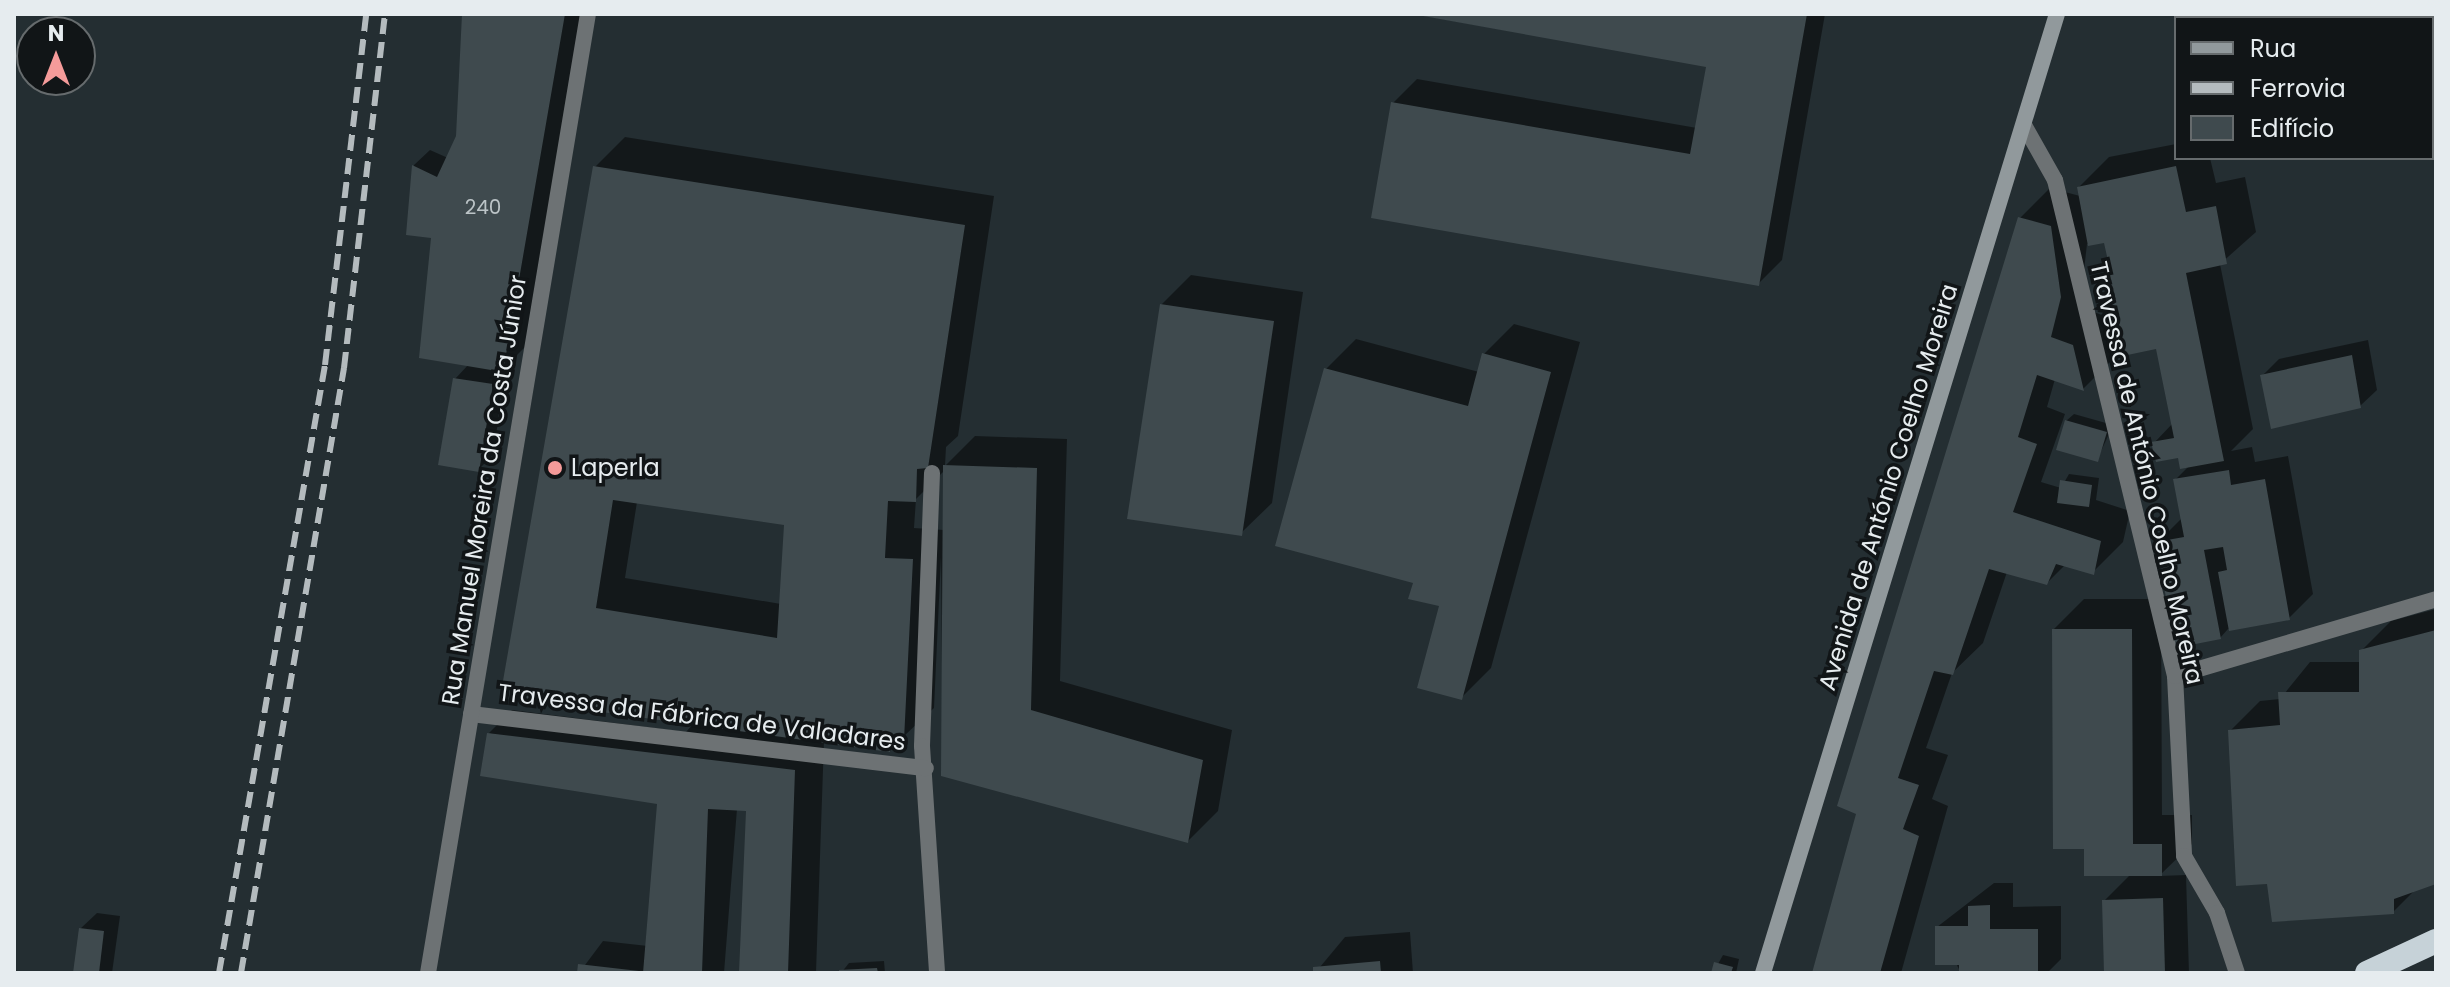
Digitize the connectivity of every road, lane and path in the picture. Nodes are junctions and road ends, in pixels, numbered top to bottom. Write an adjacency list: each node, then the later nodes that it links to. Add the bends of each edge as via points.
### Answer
1 (588, 14): 7 (street, Rua Manuel Moreira da Costa Júnior)
2 (2057, 14): 3 (main road, Avenida de António Coelho Moreira)
3 (2024, 125): 6 (street, Travessa de António Coelho Moreira, via 2055,180); 12 (main road, Avenida de António Coelho Moreira)
4 (932, 473): 8 (street)
5 (2436, 599): 6 (street)
6 (2175, 676): 13 (street, Travessa de António Coelho Moreira, via 2184,856 2217,913)
7 (471, 714): 8 (street, Travessa da Fábrica de Valadares); 10 (street, Rua Manuel Moreira da Costa Júnior)
8 (926, 768): 11 (street)
9 (2436, 941): 14 (highway)
10 (428, 973)
11 (937, 973)
12 (1763, 973)
13 (2237, 973)
14 (2367, 973)

